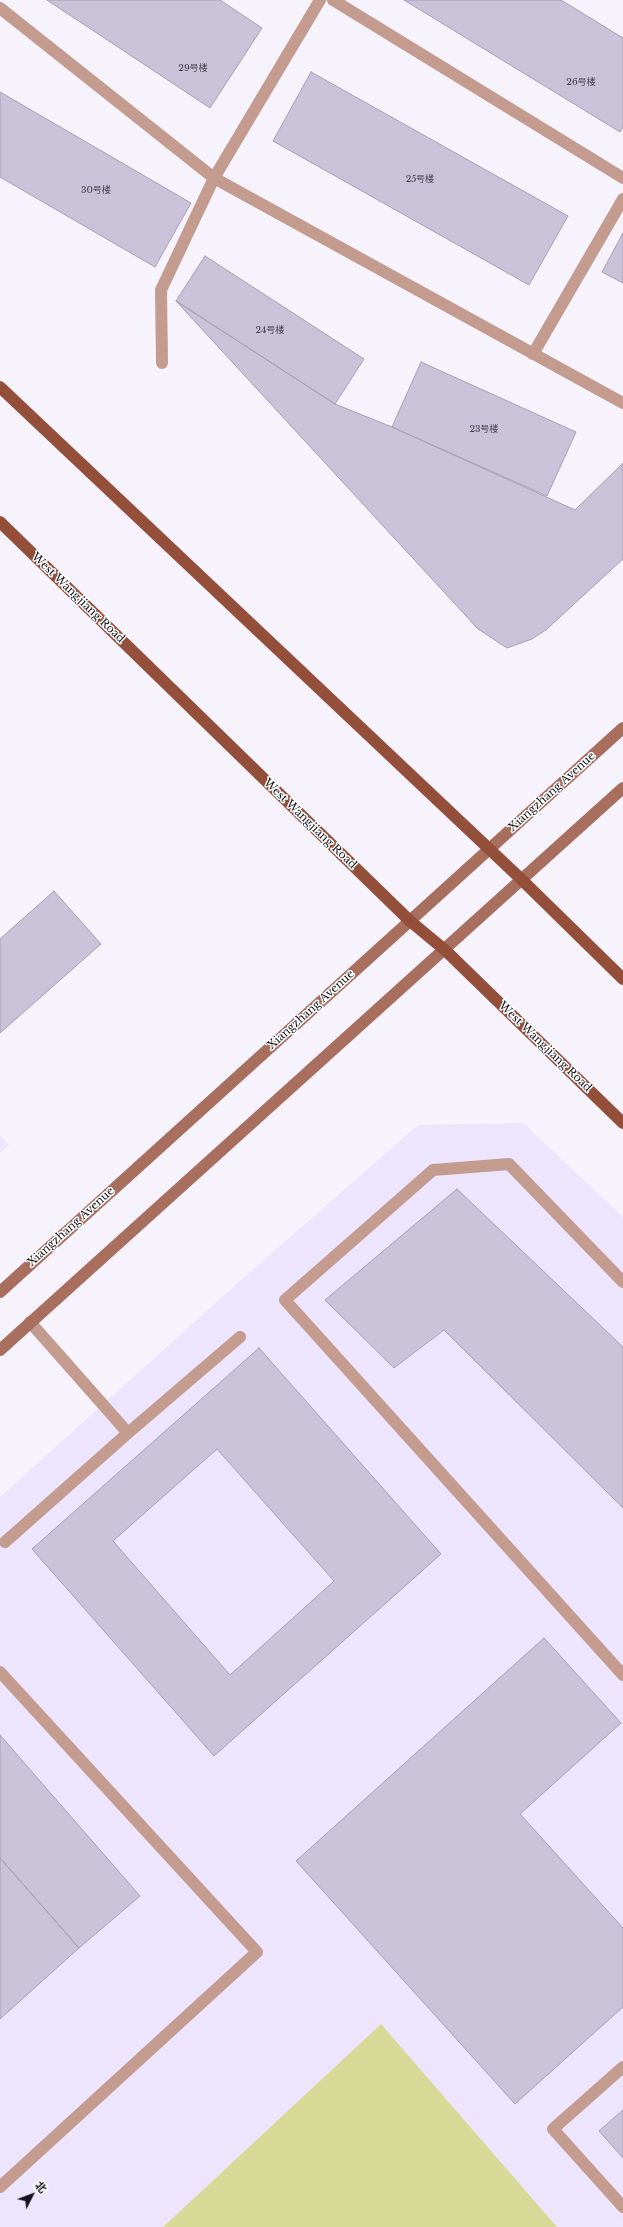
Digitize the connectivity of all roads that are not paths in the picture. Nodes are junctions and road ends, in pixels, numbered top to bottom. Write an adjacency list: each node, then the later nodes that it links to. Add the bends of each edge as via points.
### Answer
1 (320, 0): 4 (lane)
2 (333, 0): 5 (lane)
3 (0, 8): 4 (lane)
4 (214, 178): 7 (lane); 8 (lane, via 161,290)
5 (623, 178)
6 (623, 199): 7 (lane)
7 (533, 354): 10 (lane)
8 (162, 363)
9 (0, 387): 14 (main road)
10 (623, 403)
11 (0, 522): 16 (main road, West Wangjiang Road)
12 (623, 728): 14 (main road, Xiangzhang Avenue)
13 (623, 788): 15 (main road)
14 (488, 850): 15 (main road); 16 (main road, Xiangzhang Avenue)
15 (521, 879): 17 (main road); 18 (main road)
16 (410, 921): 17 (main road, West Wangjiang Road); 21 (main road, Xiangzhang Avenue)
17 (445, 950): 19 (main road, West Wangjiang Road); 22 (main road)
18 (623, 979)
19 (623, 1123)
20 (623, 1282): 28 (lane, via 509,1164 433,1170 286,1300)
21 (0, 1292)
22 (30, 1322): 24 (main road); 25 (lane)
23 (240, 1337): 25 (lane)
24 (0, 1350)
25 (128, 1433): 26 (lane)
26 (5, 1542)
27 (0, 1672): 30 (lane, via 257,1952)
28 (623, 1675)
29 (623, 2067): 31 (lane, via 553,2129)
30 (0, 2187)
31 (623, 2207)

